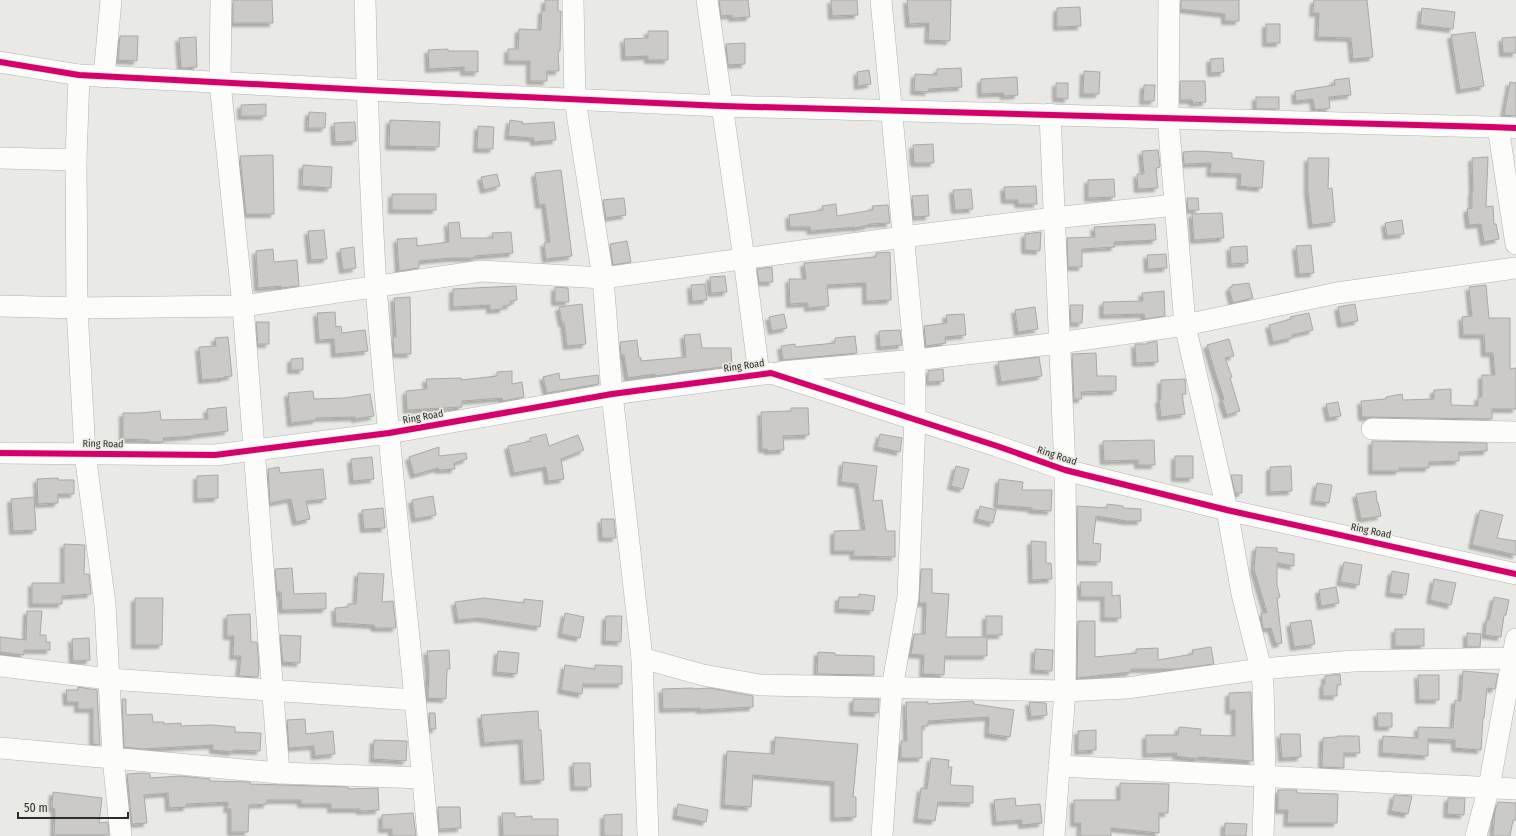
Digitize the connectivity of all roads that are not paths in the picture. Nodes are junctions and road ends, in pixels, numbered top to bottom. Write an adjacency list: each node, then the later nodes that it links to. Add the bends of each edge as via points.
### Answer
1 (111, 0): 10 (street)
2 (221, 0): 11 (street)
3 (365, 0): 12 (street)
4 (573, 0): 13 (street)
5 (707, 0): 14 (street)
6 (881, 0): 15 (street)
7 (1169, 0): 17 (street)
8 (0, 62): 9 (street)
9 (79, 75): 10 (street); 20 (street)
10 (104, 77): 11 (street)
11 (220, 82): 12 (street); 30 (street)
12 (367, 90): 13 (street); 28 (street)
13 (575, 100): 14 (street); 27 (street)
14 (722, 106): 15 (street); 25 (street)
15 (891, 110): 16 (street); 23 (street)
16 (1050, 114): 17 (street); 22 (street)
17 (1168, 118): 18 (street); 21 (street)
18 (1507, 128): 24 (street)
19 (0, 158): 20 (street)
20 (76, 160): 31 (street)
21 (1175, 205): 22 (street); 32 (street)
22 (1054, 218): 23 (street); 33 (street)
23 (903, 237): 25 (street); 34 (street)
24 (1516, 244)
25 (744, 259): 27 (street); 35 (street)
26 (1516, 268): 32 (street, via 1338,293)
27 (603, 278): 28 (street, via 482,270); 36 (street)
28 (376, 285): 30 (street); 40 (street)
29 (0, 306): 31 (street)
30 (243, 306): 31 (street); 41 (street)
31 (77, 308): 43 (street)
32 (1185, 325): 33 (street); 45 (street)
33 (1058, 344): 34 (street); 44 (street)
34 (915, 360): 35 (street); 37 (street)
35 (765, 373): 36 (street, Ring Road); 37 (street, Ring Road)
36 (612, 394): 40 (street, Ring Road); 48 (street)
37 (915, 419): 44 (street, Ring Road); 52 (street, via 908,597)
38 (1372, 429): 39 (street)
39 (1516, 432)
40 (389, 433): 41 (street, Ring Road); 55 (street)
41 (254, 450): 43 (street, Ring Road, via 215,455); 53 (street)
42 (0, 453): 43 (street, Ring Road)
43 (86, 454): 51 (street, via 105,604)
44 (1064, 470): 45 (street, Ring Road); 54 (street)
45 (1227, 510): 46 (street, Ring Road); 50 (street, via 1242,594)
46 (1516, 574)
47 (1514, 649): 50 (street); 62 (street)
48 (642, 658): 52 (street, via 703,675 760,685); 66 (street)
49 (0, 666): 51 (street)
50 (1261, 669): 54 (street, via 1128,688); 60 (street)
51 (109, 679): 53 (street); 57 (street)
52 (892, 688): 54 (street); 67 (street)
53 (273, 691): 55 (street); 59 (street)
54 (1065, 691): 58 (street)
55 (415, 700): 61 (street)
56 (0, 748): 57 (street)
57 (113, 758): 59 (street); 64 (street)
58 (1059, 766): 60 (street); 68 (street)
59 (279, 773): 61 (street)
60 (1265, 776): 62 (street); 69 (street)
61 (423, 778): 65 (street)
62 (1489, 787): 63 (street); 70 (street)
63 (1516, 789)
64 (121, 836)
65 (428, 836)
66 (648, 836)
67 (882, 836)
68 (1054, 836)
69 (1263, 836)
70 (1476, 836)

